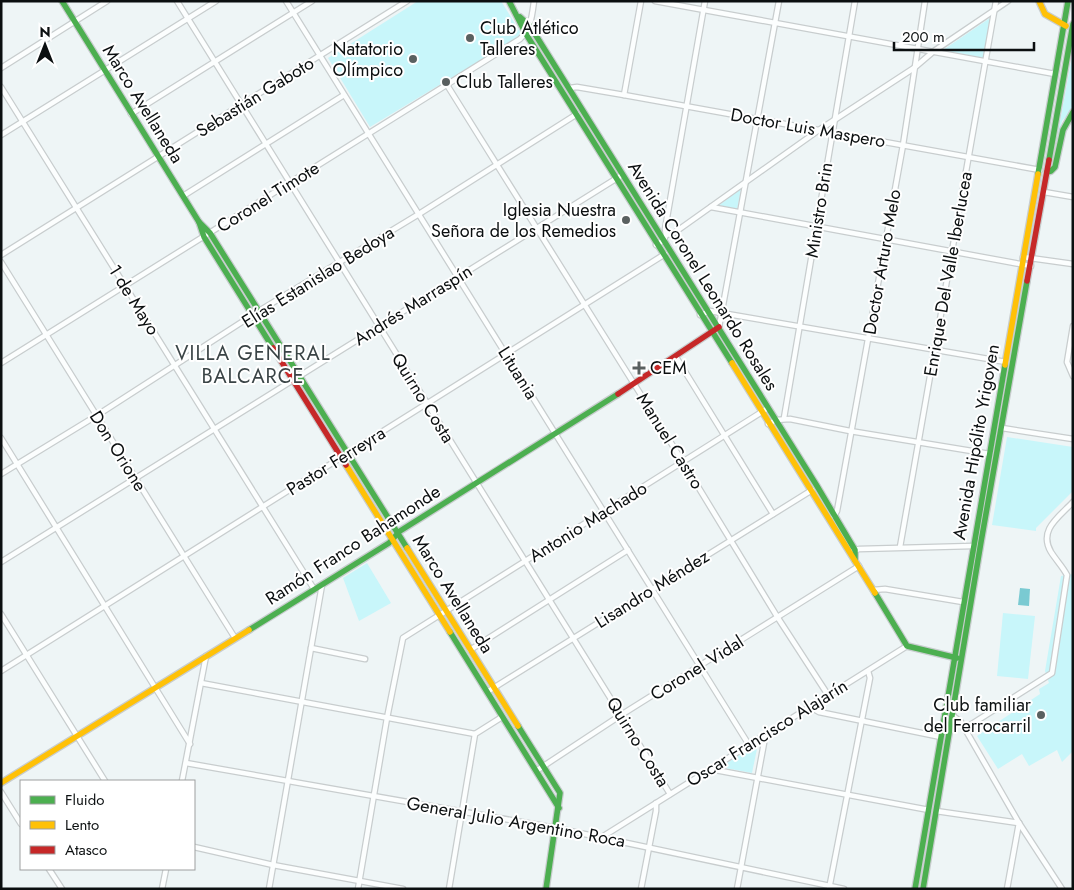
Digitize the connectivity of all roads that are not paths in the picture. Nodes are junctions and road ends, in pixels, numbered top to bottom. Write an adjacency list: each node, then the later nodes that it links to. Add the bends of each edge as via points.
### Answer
1 (62, 1): 27 (street, Marco Avellaneda)
2 (107, 1): 27 (street)
3 (177, 1): 26 (street, Quirno Costa)
4 (216, 1): 26 (street)
5 (286, 1): 23 (street, Lituania)
6 (312, 1): 23 (street)
7 (407, 1): 20 (street, Sebastián Gaboto)
8 (508, 1): 24 (street, Avenida Coronel Leonardo Rosales)
9 (534, 1): 30 (street, Coronel Timote)
10 (641, 1): 48 (street)
11 (655, 1): 21 (street)
12 (705, 1): 21 (street)
13 (779, 1): 28 (street)
14 (855, 1): 34 (street, Ministro Brin)
15 (925, 1): 35 (street, Doctor Arturo Melo)
16 (996, 1): 22 (street, Enrique Del Valle Iberlucea)
17 (1008, 1): 22 (street)
18 (1039, 1): 25 (street)
19 (1068, 1): 29 (street, Avenida Hipólito Yrigoyen)
20 (398, 4): 37 (street, Sebastián Gaboto)
21 (703, 10): 28 (street); 50 (street)
22 (994, 10): 36 (street); 38 (street, Enrique Del Valle Iberlucea)
23 (293, 13): 37 (street, Lituania); 39 (street)
24 (516, 13): 30 (street, Avenida Coronel Leonardo Rosales); 33 (street, Avenida Coronel Leonardo Rosales)
25 (1047, 16): 29 (street); 32 (street)
26 (188, 19): 39 (street, Quirno Costa); 42 (street)
27 (75, 22): 40 (street); 42 (street, Marco Avellaneda)
28 (775, 23): 34 (street); 55 (street)
29 (1064, 25): 31 (street); 32 (street, Avenida Hipólito Yrigoyen)
30 (530, 26): 33 (street, Coronel Timote); 46 (street, Avenida Coronel Leonardo Rosales)
31 (1073, 26): 68 (street, Avenida Hipólito Yrigoyen)
32 (1063, 32): 43 (street, Avenida Hipólito Yrigoyen)
33 (526, 34): 44 (street, Coronel Timote); 53 (street, Avenida Coronel Leonardo Rosales)
34 (849, 36): 35 (street); 56 (street, Ministro Brin)
35 (917, 48): 36 (street); 41 (street, Doctor Arturo Melo)
36 (934, 51): 38 (street); 41 (street)
37 (320, 56): 47 (street, Lituania); 49 (street, Sebastián Gaboto)
38 (986, 60): 43 (street); 65 (street, Enrique Del Valle Iberlucea)
39 (215, 61): 49 (street, Quirno Costa); 52 (street)
40 (1, 68)
41 (914, 68): 56 (street); 63 (street, Doctor Arturo Melo)
42 (105, 70): 52 (street, Marco Avellaneda); 57 (street)
43 (1055, 74): 67 (street, Avenida Hipólito Yrigoyen)
44 (448, 85): 60 (street, Coronel Timote); 66 (street, Manuel Castro)
45 (1, 87): 57 (street, 1 de Mayo)
46 (569, 88): 48 (street, Doctor Luis Maspero); 51 (street, Avenida Coronel Leonardo Rosales)
47 (344, 95): 60 (street, Lituania); 62 (street)
48 (624, 95): 50 (street, Doctor Luis Maspero)
49 (242, 106): 62 (street, Quirno Costa); 64 (street, Sebastián Gaboto)
50 (686, 107): 55 (street, Doctor Luis Maspero); 85 (street)
51 (583, 110): 53 (street, Elías Estanislao Bedoya); 69 (street, Avenida Coronel Leonardo Rosales)
52 (131, 114): 64 (street, Marco Avellaneda)
53 (576, 114): 66 (street, Elías Estanislao Bedoya); 70 (street, Avenida Coronel Leonardo Rosales)
54 (1071, 114): 68 (street, via 1064,127 1055,166)
55 (757, 119): 58 (street, Doctor Luis Maspero); 71 (street)
56 (834, 120): 58 (street); 59 (street, Ministro Brin)
57 (23, 122): 61 (street); 77 (street, 1 de Mayo)
58 (819, 130): 59 (street, Doctor Luis Maspero); 71 (street)
59 (832, 132): 63 (street, Doctor Luis Maspero); 81 (street, Ministro Brin)
60 (368, 133): 72 (street, Coronel Timote); 79 (street, Lituania)
61 (1, 135)
62 (265, 144): 72 (street, Quirno Costa); 74 (street)
63 (903, 145): 65 (street, Doctor Luis Maspero); 86 (street, Doctor Arturo Melo)
64 (158, 157): 74 (street, Marco Avellaneda); 77 (street, Sebastián Gaboto)
65 (968, 157): 67 (street, Doctor Luis Maspero); 89 (street, Enrique Del Valle Iberlucea)
66 (497, 164): 79 (street, Elías Estanislao Bedoya); 82 (street, Manuel Castro)
67 (1038, 170): 68 (street, Doctor Luis Maspero); 92 (street, Avenida Hipólito Yrigoyen)
68 (1047, 172): 73 (street, Avenida Hipólito Yrigoyen)
69 (622, 175): 70 (street, Andrés Marraspín); 85 (street, Avenida Coronel Leonardo Rosales)
70 (615, 179): 82 (street, Andrés Marraspín); 87 (street, Avenida Coronel Leonardo Rosales)
71 (745, 182): 76 (street); 78 (street)
72 (289, 183): 83 (street, Coronel Timote); 95 (street, Quirno Costa)
73 (1044, 192): 75 (street); 93 (street, Avenida Hipólito Yrigoyen)
74 (183, 196): 80 (street, Marco Avellaneda)
75 (1073, 197)
76 (711, 207): 78 (street); 85 (street)
77 (76, 208): 90 (street, Sebastián Gaboto); 100 (street, 1 de Mayo)
78 (740, 213): 81 (street); 104 (street)
79 (419, 214): 95 (street, Elías Estanislao Bedoya); 99 (street, Lituania)
80 (198, 222): 83 (street, Marco Avellaneda); 84 (street, Marco Avellaneda)
81 (817, 226): 86 (street); 110 (street, Ministro Brin)
82 (536, 228): 99 (street, Andrés Marraspín); 101 (street, Manuel Castro)
83 (210, 233): 84 (street, Coronel Timote); 102 (street, Marco Avellaneda)
84 (204, 237): 100 (street, Coronel Timote); 106 (street, Marco Avellaneda)
85 (665, 238): 87 (street); 88 (street, Avenida Coronel Leonardo Rosales)
86 (886, 239): 89 (street); 113 (street, Doctor Arturo Melo)
87 (656, 245): 91 (street, Avenida Coronel Leonardo Rosales)
88 (671, 250): 91 (street, Pastor Ferreyra); 103 (street, Avenida Coronel Leonardo Rosales)
89 (952, 252): 96 (street); 114 (street, Enrique Del Valle Iberlucea)
90 (1, 255)
91 (662, 255): 101 (street, Pastor Ferreyra); 105 (street, Avenida Coronel Leonardo Rosales)
92 (1024, 257): 93 (street); 96 (street, Avenida Hipólito Yrigoyen)
93 (1032, 258): 97 (street); 98 (street, Avenida Hipólito Yrigoyen)
94 (1, 262): 112 (street, Don Orione)
95 (340, 262): 102 (street, Elías Estanislao Bedoya); 107 (street, Quirno Costa)
96 (1022, 264): 98 (street); 117 (street, Avenida Hipólito Yrigoyen)
97 (1073, 264)
98 (1031, 266): 119 (street, Avenida Hipólito Yrigoyen)
99 (458, 277): 107 (street, Andrés Marraspín); 115 (street, Lituania)
100 (125, 286): 112 (street, Coronel Timote); 120 (street, 1 de Mayo)
101 (584, 305): 115 (street, Pastor Ferreyra); 124 (street, Manuel Castro)
102 (259, 311): 106 (street, Elías Estanislao Bedoya); 121 (street, Marco Avellaneda)
103 (708, 311): 104 (street); 105 (street); 109 (street, Avenida Coronel Leonardo Rosales)
104 (721, 313): 109 (street); 110 (street)
105 (700, 315): 111 (street, Avenida Coronel Leonardo Rosales)
106 (253, 316): 120 (street, Elías Estanislao Bedoya); 123 (street, Marco Avellaneda)
107 (379, 326): 121 (street, Andrés Marraspín); 125 (street, Quirno Costa)
108 (1073, 326): 122 (street, via 1067,362)
109 (719, 327): 111 (street, Ramón Franco Bahamonde); 126 (street, Avenida Coronel Leonardo Rosales)
110 (800, 327): 113 (street); 129 (street, Ministro Brin)
111 (712, 333): 116 (street, Ramón Franco Bahamonde); 127 (street, Avenida Coronel Leonardo Rosales)
112 (46, 335): 118 (street, Coronel Timote); 128 (street, Don Orione)
113 (869, 339): 114 (street); 134 (street, Doctor Arturo Melo)
114 (935, 350): 117 (street); 139 (street, Enrique Del Valle Iberlucea)
115 (506, 355): 125 (street, Pastor Ferreyra); 135 (street, Lituania)
116 (676, 357): 124 (street, Ramón Franco Bahamonde); 136 (street)
117 (1005, 362): 119 (street); 141 (street, Avenida Hipólito Yrigoyen)
118 (1, 363)
119 (1013, 363): 132 (street, Avenida Hipólito Yrigoyen)
120 (175, 366): 128 (street, Elías Estanislao Bedoya); 133 (street, 1 de Mayo)
121 (300, 376): 123 (street, Andrés Marraspín); 140 (street, Marco Avellaneda)
122 (1073, 376)
123 (293, 380): 133 (street, Andrés Marraspín); 143 (street, Marco Avellaneda)
124 (634, 384): 135 (street, Ramón Franco Bahamonde); 144 (street, Manuel Castro)
125 (427, 404): 140 (street, Pastor Ferreyra); 148 (street, Quirno Costa)
126 (768, 408): 127 (street, Antonio Machado); 130 (street, Avenida Coronel Leonardo Rosales)
127 (761, 412): 131 (street, Avenida Coronel Leonardo Rosales); 136 (street, Antonio Machado)
128 (96, 416): 145 (street, Elías Estanislao Bedoya); 147 (street, Don Orione)
129 (784, 418): 130 (street); 134 (street)
130 (776, 420): 131 (street); 149 (street, Avenida Coronel Leonardo Rosales)
131 (768, 424): 150 (street, Avenida Coronel Leonardo Rosales)
132 (1002, 428): 138 (street); 142 (street, Avenida Hipólito Yrigoyen)
133 (215, 430): 147 (street, Andrés Marraspín); 152 (street, 1 de Mayo)
134 (850, 431): 139 (street); 155 (street, Doctor Arturo Melo, via 837,510)
135 (556, 433): 148 (street, Ramón Franco Bahamonde); 153 (street, Lituania)
136 (725, 436): 144 (street, Antonio Machado); 154 (street)
137 (1, 438): 145 (street)
138 (1073, 440)
139 (919, 443): 141 (street); 161 (street, Enrique Del Valle Iberlucea)
140 (348, 454): 143 (street, Pastor Ferreyra); 157 (street, Marco Avellaneda)
141 (989, 454): 142 (street); 160 (street, Avenida Hipólito Yrigoyen)
142 (996, 455): 188 (street, Avenida Hipólito Yrigoyen)
143 (341, 458): 152 (street, Pastor Ferreyra); 158 (street, Marco Avellaneda)
144 (683, 462): 153 (street, Antonio Machado); 159 (street, Manuel Castro)
145 (18, 464): 146 (street, Elías Estanislao Bedoya); 156 (street)
146 (1, 474)
147 (136, 479): 156 (street, Andrés Marraspín); 164 (street, Don Orione)
148 (476, 483): 157 (street, Ramón Franco Bahamonde); 165 (street, Quirno Costa)
149 (817, 486): 150 (street, Lisandro Méndez); 155 (street, Avenida Coronel Leonardo Rosales)
150 (811, 490): 154 (street, Lisandro Méndez); 155 (street, Avenida Coronel Leonardo Rosales)
151 (1073, 502): 204 (street, via 1049,527 1046,535 1051,552 1067,575 1052,673)
152 (263, 507): 164 (street, Pastor Ferreyra); 169 (street, 1 de Mayo)
153 (604, 512): 162 (street, Lituania); 165 (street, Antonio Machado)
154 (773, 514): 159 (street, Lisandro Méndez)
155 (832, 518): 163 (street, Avenida Coronel Leonardo Rosales)
156 (57, 527): 166 (street, Andrés Marraspín); 174 (street)
157 (397, 534): 158 (street, Ramón Franco Bahamonde); 175 (street, Marco Avellaneda)
158 (392, 540): 168 (street, Ramón Franco Bahamonde); 177 (street, Marco Avellaneda)
159 (731, 540): 170 (street, Lisandro Méndez); 178 (street, Manuel Castro)
160 (973, 546): 161 (street); 173 (street, Avenida Hipólito Yrigoyen)
161 (900, 547): 163 (street)
162 (628, 550): 170 (street, Lituania); 172 (street)
163 (852, 552): 167 (street, Avenida Coronel Leonardo Rosales)
164 (184, 556): 174 (street, Pastor Ferreyra); 179 (street, Don Orione)
165 (526, 561): 172 (street, Quirno Costa); 175 (street, Antonio Machado)
166 (1, 562)
167 (859, 566): 171 (street, Avenida Coronel Leonardo Rosales); 178 (street, Coronel Vidal)
168 (322, 585): 169 (street, Ramón Franco Bahamonde); 182 (street)
169 (314, 589): 179 (street, Ramón Franco Bahamonde)
170 (653, 589): 180 (street, Lisandro Méndez); 189 (street, Lituania)
171 (873, 590): 173 (street, via 885,589); 181 (street, Avenida Coronel Leonardo Rosales)
172 (549, 599): 180 (street, Quirno Costa); 183 (street)
173 (963, 602): 187 (street, Avenida Hipólito Yrigoyen)
174 (105, 605): 184 (street, Pastor Ferreyra); 193 (street)
175 (445, 611): 177 (street, Antonio Machado); 183 (street, Marco Avellaneda)
176 (1, 614): 184 (street)
177 (438, 615): 195 (street, Marco Avellaneda); 201 (street, Antonio Machado, via 407,635 401,643)
178 (778, 618): 189 (street, Coronel Vidal); 196 (street, Manuel Castro)
179 (235, 638): 185 (street, Ramón Franco Bahamonde)
180 (573, 639): 194 (street, Lisandro Méndez); 199 (street, Quirno Costa)
181 (908, 646): 187 (street); 190 (street, Oscar Francisco Alajarín)
182 (311, 648): 186 (street); 197 (street)
183 (470, 650): 194 (street, Marco Avellaneda)
184 (26, 655): 191 (street, Pastor Ferreyra); 207 (street)
185 (206, 656): 192 (street); 193 (street, Ramón Franco Bahamonde)
186 (365, 658)
187 (954, 658): 188 (street); 208 (street, Avenida Hipólito Yrigoyen)
188 (962, 659): 200 (street, Avenida Hipólito Yrigoyen)
189 (700, 666): 199 (street, Coronel Vidal); 210 (street, Lituania)
190 (868, 670): 196 (street, Oscar Francisco Alajarín); 203 (street, via 870,678)
191 (1, 671)
192 (201, 683): 197 (street); 209 (street)
193 (155, 688): 207 (street, Ramón Franco Bahamonde); 209 (street)
194 (495, 688): 195 (street, Lisandro Méndez); 212 (street, Marco Avellaneda)
195 (487, 692): 202 (street, Marco Avellaneda)
196 (828, 695): 198 (street, Oscar Francisco Alajarín)
197 (302, 702): 201 (street); 218 (street)
198 (810, 707): 203 (street); 206 (street, Oscar Francisco Alajarín)
199 (621, 715): 212 (street, Coronel Vidal); 221 (street, Quirno Costa)
200 (952, 715): 204 (street); 227 (street, Avenida Hipólito Yrigoyen)
201 (387, 718): 205 (street); 222 (street)
202 (502, 718): 205 (street); 214 (street, Marco Avellaneda)
203 (862, 721): 208 (street); 223 (street)
204 (964, 729): 230 (street)
205 (475, 734): 228 (street)
206 (763, 736): 210 (street, Oscar Francisco Alajarín); 215 (street)
207 (78, 737): 216 (street); 219 (street, Ramón Franco Bahamonde)
208 (941, 737): 226 (street, Avenida Hipólito Yrigoyen)
209 (190, 744): 211 (street)
210 (749, 745): 213 (street, Oscar Francisco Alajarín)
211 (186, 763): 217 (street); 218 (street, General Julio Argentino Roca)
212 (543, 766): 214 (street, Coronel Vidal); 225 (street, Marco Avellaneda, via 560,793)
213 (710, 769): 215 (street); 221 (street, Oscar Francisco Alajarín)
214 (536, 771): 225 (street, Marco Avellaneda)
215 (757, 778): 223 (street); 236 (street)
216 (104, 780)
217 (182, 780)
218 (288, 781): 222 (street, General Julio Argentino Roca); 235 (street)
219 (1, 783)
220 (1, 792): 229 (street)
221 (670, 794): 224 (street, Oscar Francisco Alajarín)
222 (374, 796): 228 (street, General Julio Argentino Roca); 239 (street)
223 (848, 796): 226 (street); 240 (street)
224 (656, 803): 232 (street, Oscar Francisco Alajarín); 234 (street)
225 (559, 808): 231 (street, Marco Avellaneda)
226 (929, 810): 251 (street, Avenida Hipólito Yrigoyen)
227 (936, 811): 230 (street); 252 (street, Avenida Hipólito Yrigoyen)
228 (461, 812): 231 (street, General Julio Argentino Roca); 246 (street)
229 (20, 822)
230 (1019, 824): 253 (street); 254 (street)
231 (556, 828): 232 (street, General Julio Argentino Roca); 247 (street, Marco Avellaneda)
232 (602, 837): 234 (street, General Julio Argentino Roca)
233 (195, 847): 235 (street)
234 (649, 847): 236 (street, General Julio Argentino Roca); 248 (street)
235 (273, 865): 239 (street); 243 (street)
236 (741, 866): 240 (street, General Julio Argentino Roca); 249 (street)
237 (50, 870): 241 (street)
238 (166, 870): 242 (street)
239 (360, 881): 244 (street); 245 (street)
240 (830, 887): 250 (street, General Julio Argentino Roca)
241 (62, 889)
242 (162, 889)
243 (268, 889)
244 (358, 889)
245 (403, 889)
246 (449, 889)
247 (546, 889)
248 (641, 889)
249 (737, 889)
250 (844, 889)
251 (915, 889)
252 (923, 889)
253 (1007, 889)
254 (1062, 889)

